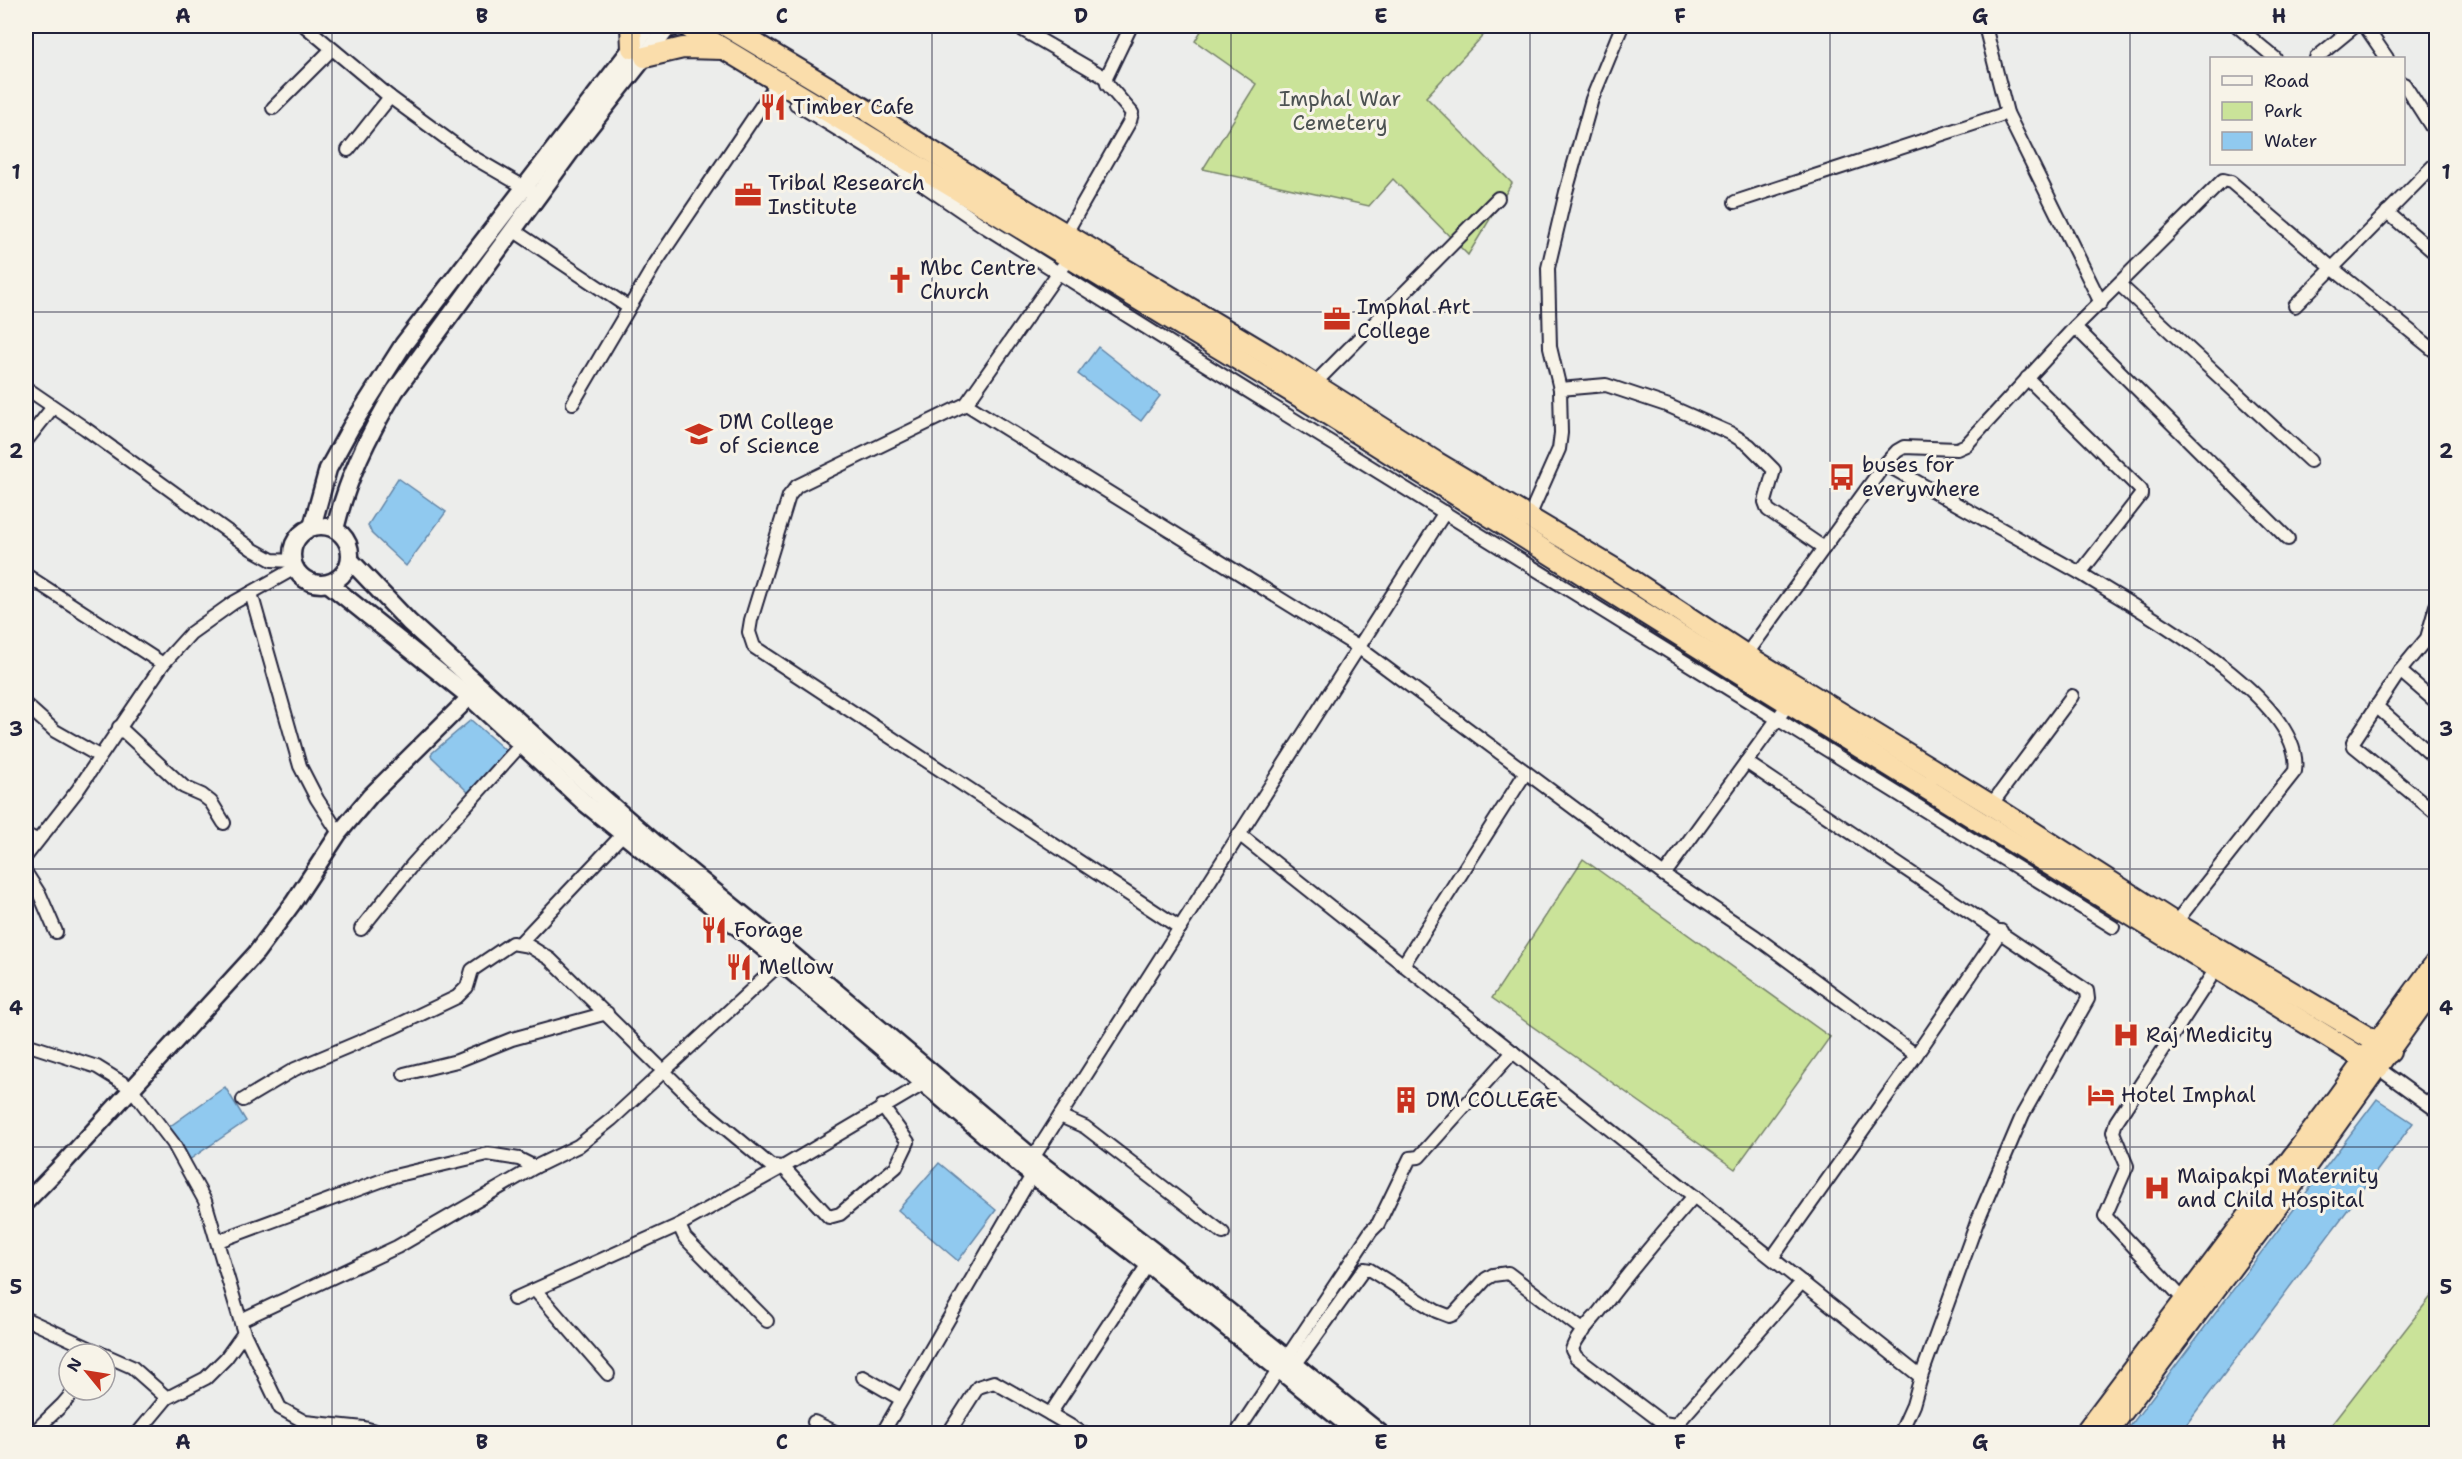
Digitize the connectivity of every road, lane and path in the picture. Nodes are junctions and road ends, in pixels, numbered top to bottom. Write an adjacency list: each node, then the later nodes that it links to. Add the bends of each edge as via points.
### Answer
1 (305, 26): 15 (street)
2 (631, 26): 17 (highway)
3 (649, 26): 17 (main road)
4 (670, 26): 17 (main road)
5 (686, 26): 16 (highway)
6 (726, 26): 21 (highway)
7 (749, 26): 21 (highway)
8 (1016, 26): 22 (street)
9 (1131, 26): 22 (street)
10 (1622, 26): 50 (street, via 1592,99 1548,268 1550,347)
11 (1985, 26): 27 (street)
12 (2237, 26): 18 (street)
13 (2355, 26): 19 (street)
14 (2365, 26): 20 (street)
15 (332, 49): 25 (street); 26 (street)
16 (726, 49): 17 (highway); 23 (highway)
17 (638, 53): 31 (main road); 32 (main road)
18 (2274, 57)
19 (2317, 57)
20 (2386, 57)
21 (788, 63): 37 (highway)
22 (1106, 78): 37 (street, via 1132,113 1130,121)
23 (776, 85): 39 (highway); 44 (street)
24 (2405, 87): 28 (street)
25 (390, 97): 29 (street); 31 (street, via 469,154)
26 (273, 108)
27 (2007, 114): 34 (street); 42 (street)
28 (2436, 134)
29 (348, 150)
30 (2436, 162): 35 (street)
31 (524, 186): 32 (street); 59 (main road, via 403,345 357,417 328,469)
32 (538, 196): 36 (main road)
33 (1498, 198): 48 (street)
34 (1735, 202)
35 (2387, 212): 38 (street); 40 (street)
36 (513, 230): 44 (street); 60 (main road, via 419,356 375,424 347,483)
37 (1066, 233): 48 (highway)
38 (2436, 254)
39 (1064, 265): 52 (street); 57 (street, via 1185,352); 61 (highway, via 1305,400)
40 (2331, 267): 41 (street, via 2231,182 2223,180); 43 (street); 46 (street)
41 (2119, 284): 42 (street); 55 (street)
42 (2101, 303): 45 (street)
43 (2295, 306)
44 (628, 308): 51 (street)
45 (2075, 327): 47 (street); 62 (street)
46 (2436, 352)
47 (2027, 378): 56 (street, via 1961,448 1900,448); 66 (street, via 2141,490)
48 (1315, 383): 58 (highway, via 1436,462)
49 (26, 388): 53 (street)
50 (1560, 389): 58 (street, via 1559,449); 63 (street, via 1606,385 1669,406 1730,433 1773,466 1775,472 1765,502 1768,510)
51 (573, 403)
52 (966, 404): 71 (street); 101 (street, via 792,491 751,620 750,640 754,647 788,670)
53 (53, 407): 54 (street); 65 (street, via 252,549 272,560)
54 (26, 441)
55 (2310, 461)
56 (1885, 464): 63 (street); 66 (street)
57 (1445, 512): 71 (street); 81 (street)
58 (1529, 516): 61 (street); 72 (highway)
59 (312, 527): 60 (main road); 65 (main road, via 295,542)
60 (335, 529): 64 (main road, via 350,548)
61 (1520, 534): 78 (highway)
62 (2288, 539)
63 (1824, 548): 72 (street)
64 (350, 560): 68 (main road, via 346,572); 75 (main road)
65 (294, 565): 68 (main road, via 309,582); 69 (street)
66 (2080, 573): 99 (street, via 2237,676 2266,706 2294,747 2295,771)
67 (26, 575): 73 (street)
68 (329, 584): 75 (main road)
69 (251, 593): 73 (street, via 191,633); 92 (street, via 300,766)
70 (2436, 613): 74 (street, via 2427,638)
71 (1358, 647): 88 (street); 94 (street)
72 (1746, 655): 87 (highway)
73 (162, 664): 82 (street)
74 (2400, 671): 77 (street); 80 (street)
75 (476, 692): 83 (main road); 92 (street, via 391,774)
76 (2072, 696): 89 (street)
77 (2436, 702)
78 (1789, 703): 81 (street); 87 (highway)
79 (26, 705): 84 (street, via 55,731)
80 (2376, 706): 85 (street); 90 (street, via 2353,744)
81 (1776, 720): 86 (street); 100 (street)
82 (119, 727): 84 (street); 91 (street, via 184,788 212,802)
83 (526, 739): 93 (main road); 102 (street, via 413,864); 106 (main road, via 621,814)
84 (99, 756): 95 (street, via 77,791)
85 (2436, 759)
86 (1746, 762): 98 (street); 103 (street)
87 (1912, 767): 89 (highway); 109 (highway)
88 (1526, 772): 98 (street); 108 (street)
89 (1991, 805): 99 (highway)
90 (2436, 813)
91 (224, 823)
92 (339, 833): 119 (street, via 256,953)
93 (623, 834): 105 (street); 106 (main road)
94 (1239, 834): 101 (street); 108 (street)
95 (31, 838): 96 (street)
96 (26, 855)
97 (26, 873): 104 (street)
98 (1664, 875): 114 (street, via 1756,937)
99 (2175, 923): 115 (highway)
100 (2113, 927)
101 (1180, 928): 123 (street)
102 (361, 929)
103 (2001, 931): 114 (street); 148 (street, via 2084,987 2088,999 2023,1114 1977,1222)
104 (56, 932)
105 (520, 943): 111 (street, via 550,959); 120 (street, via 505,946 472,970 467,987 456,997 295,1069)
106 (786, 958): 116 (street); 118 (main road); 124 (main road)
107 (2436, 962): 115 (highway)
108 (1403, 965): 113 (street)
109 (2216, 969): 115 (highway); 137 (street, via 2116,1122 2113,1132 2127,1166 2105,1216)
110 (2436, 985): 115 (highway)
111 (607, 1013): 116 (street); 117 (street)
112 (26, 1044): 119 (street, via 97,1067)
113 (1513, 1052): 127 (street); 145 (street, via 1419,1157 1410,1158 1378,1224)
114 (1916, 1055): 132 (street)
115 (2378, 1056): 122 (street); 137 (highway); 167 (highway, via 2271,1215)
116 (663, 1070): 125 (street, via 594,1134); 126 (street, via 764,1161)
117 (404, 1074)
118 (923, 1084): 121 (street); 124 (main road)
119 (130, 1088): 128 (street); 131 (street, via 192,1174)
120 (243, 1100)
121 (882, 1106): 126 (street); 126 (street, via 908,1143 896,1167 840,1214 829,1217)
122 (2436, 1110)
123 (1060, 1116): 124 (street); 130 (street, via 1085,1126)
124 (1035, 1166): 133 (main road); 145 (main road, via 1156,1253); 150 (street)
125 (535, 1167): 131 (street, via 519,1159 488,1154 394,1176); 139 (street, via 397,1247)
126 (783, 1167): 129 (street)
127 (1694, 1196): 132 (street); 141 (street)
128 (26, 1202)
129 (679, 1225): 135 (street); 140 (street, via 685,1238)
130 (1223, 1233)
131 (218, 1241): 139 (street)
132 (1772, 1258): 134 (street)
133 (1148, 1264): 145 (main road); 152 (street)
134 (1802, 1282): 141 (street, via 1676,1425 1663,1423 1576,1357 1572,1350); 148 (street)
135 (535, 1290): 136 (street); 146 (street)
136 (514, 1299)
137 (2185, 1300): 166 (highway)
138 (26, 1319): 143 (street)
139 (241, 1320): 142 (street)
140 (767, 1321)
141 (1584, 1331): 145 (street, via 1508,1273 1493,1275 1449,1316 1364,1269)
142 (244, 1333): 149 (street, via 206,1378); 154 (street, via 280,1408)
143 (75, 1342)
144 (117, 1361): 149 (street, via 132,1367)
145 (1287, 1365): 162 (street); 163 (main road); 164 (main road)
146 (608, 1374)
147 (863, 1377): 150 (street)
148 (1921, 1377): 165 (street)
149 (167, 1398): 156 (street)
150 (901, 1399): 159 (street)
151 (65, 1402): 155 (street)
152 (1050, 1414): 160 (street, via 994,1382 978,1387); 161 (street)
153 (814, 1422): 158 (street)
154 (320, 1429): 157 (street, via 364,1428)
155 (32, 1434)
156 (137, 1434)
157 (385, 1434)
158 (839, 1434)
159 (882, 1434)
160 (948, 1434)
161 (1084, 1434)
162 (1236, 1434)
163 (1359, 1434)
164 (1381, 1434)
165 (1900, 1434)
166 (2084, 1434)
167 (2106, 1434)

